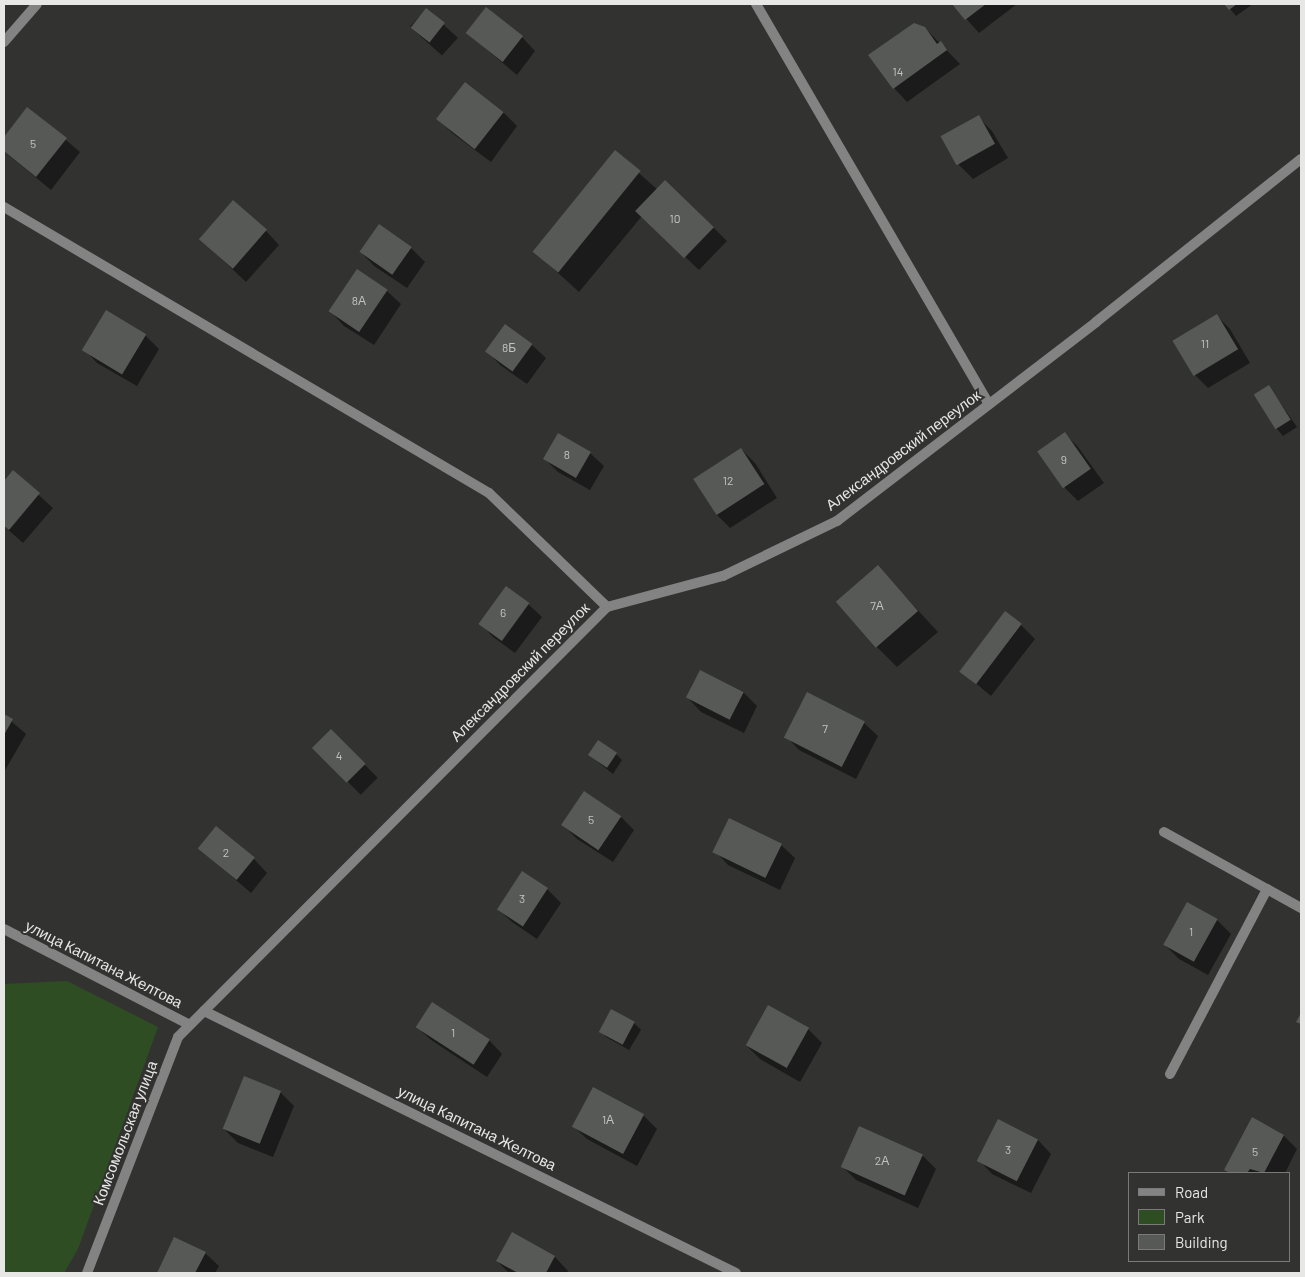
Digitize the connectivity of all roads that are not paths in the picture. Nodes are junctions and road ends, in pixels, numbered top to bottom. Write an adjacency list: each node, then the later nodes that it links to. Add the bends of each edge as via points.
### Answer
1 (37, 4): 3 (street)
2 (756, 4): 6 (street)
3 (4, 42)
4 (1301, 159): 6 (street, Александровский переулок)
5 (4, 207): 7 (street, via 489,493)
6 (989, 404): 7 (street, Александровский переулок, via 837,521 723,576)
7 (607, 607): 12 (street, Александровский переулок)
8 (1164, 832): 9 (street)
9 (1267, 889): 10 (street); 14 (street)
10 (1301, 908)
11 (4, 929): 13 (street, улица Капитана Желтова)
12 (204, 1011): 13 (street, Комсомольская улица); 16 (street, улица Капитана Желтова)
13 (190, 1025): 15 (street, Комсомольская улица, via 178,1037)
14 (1170, 1074)
15 (87, 1273)
16 (736, 1273)

